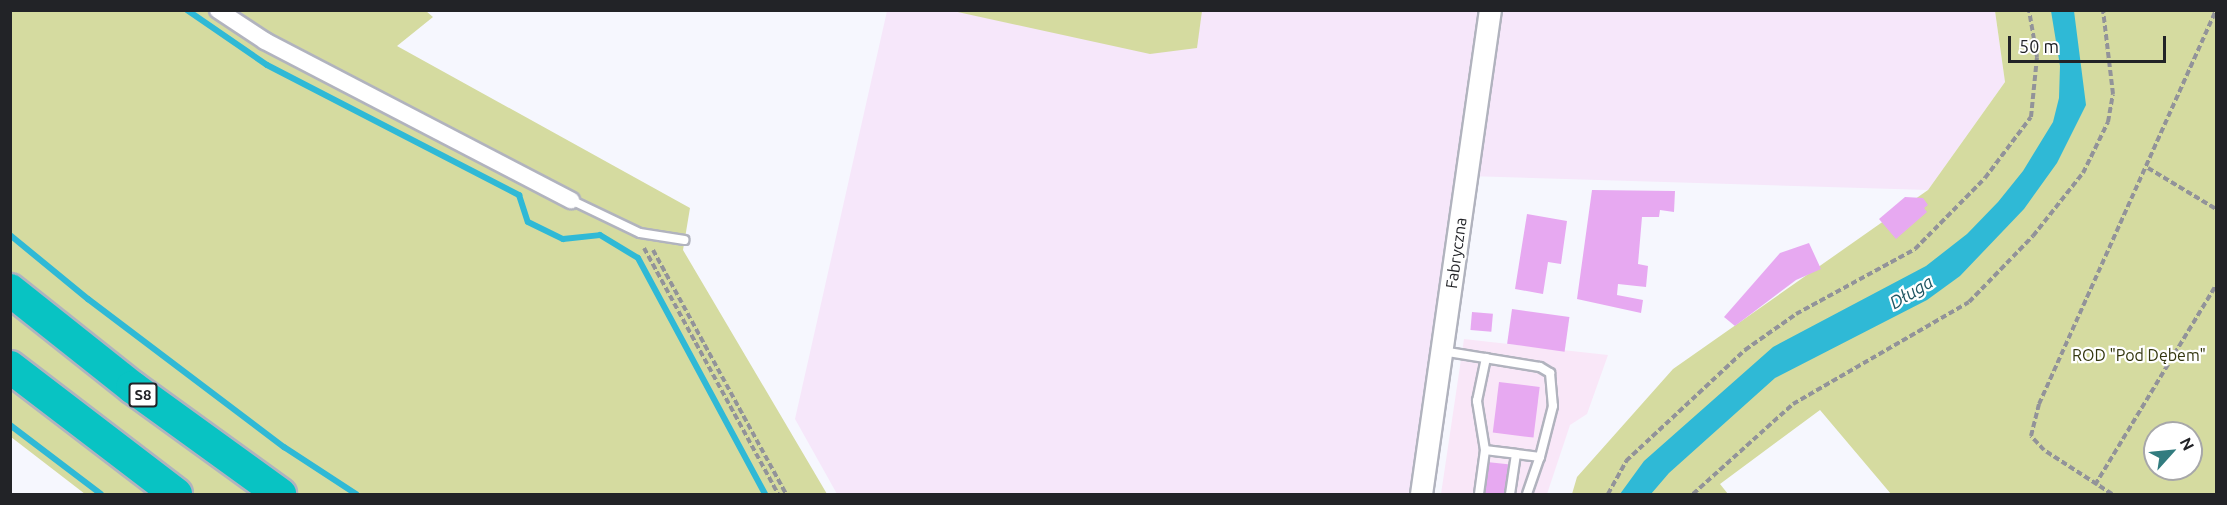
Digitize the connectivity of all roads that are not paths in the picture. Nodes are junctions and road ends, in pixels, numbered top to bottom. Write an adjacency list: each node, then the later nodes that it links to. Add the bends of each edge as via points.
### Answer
1 (218, 10): 3 (street, via 264,41)
2 (1490, 10): 6 (street, Fabryczna)
3 (571, 200): 4 (lane, via 640,232)
4 (684, 240)
5 (10, 290): 13 (highway, S8, via 132,387)
6 (1442, 351): 7 (lane); 14 (street, Fabryczna)
7 (1485, 358): 9 (lane, via 1477,412); 11 (lane, via 1540,367 1550,373 1553,406)
8 (10, 367): 12 (highway)
9 (1485, 450): 10 (lane); 15 (lane)
10 (1516, 454): 11 (lane); 16 (lane)
11 (1540, 457): 17 (lane)
12 (176, 495)
13 (280, 495)
14 (1421, 495)
15 (1479, 495)
16 (1510, 495)
17 (1527, 495)

